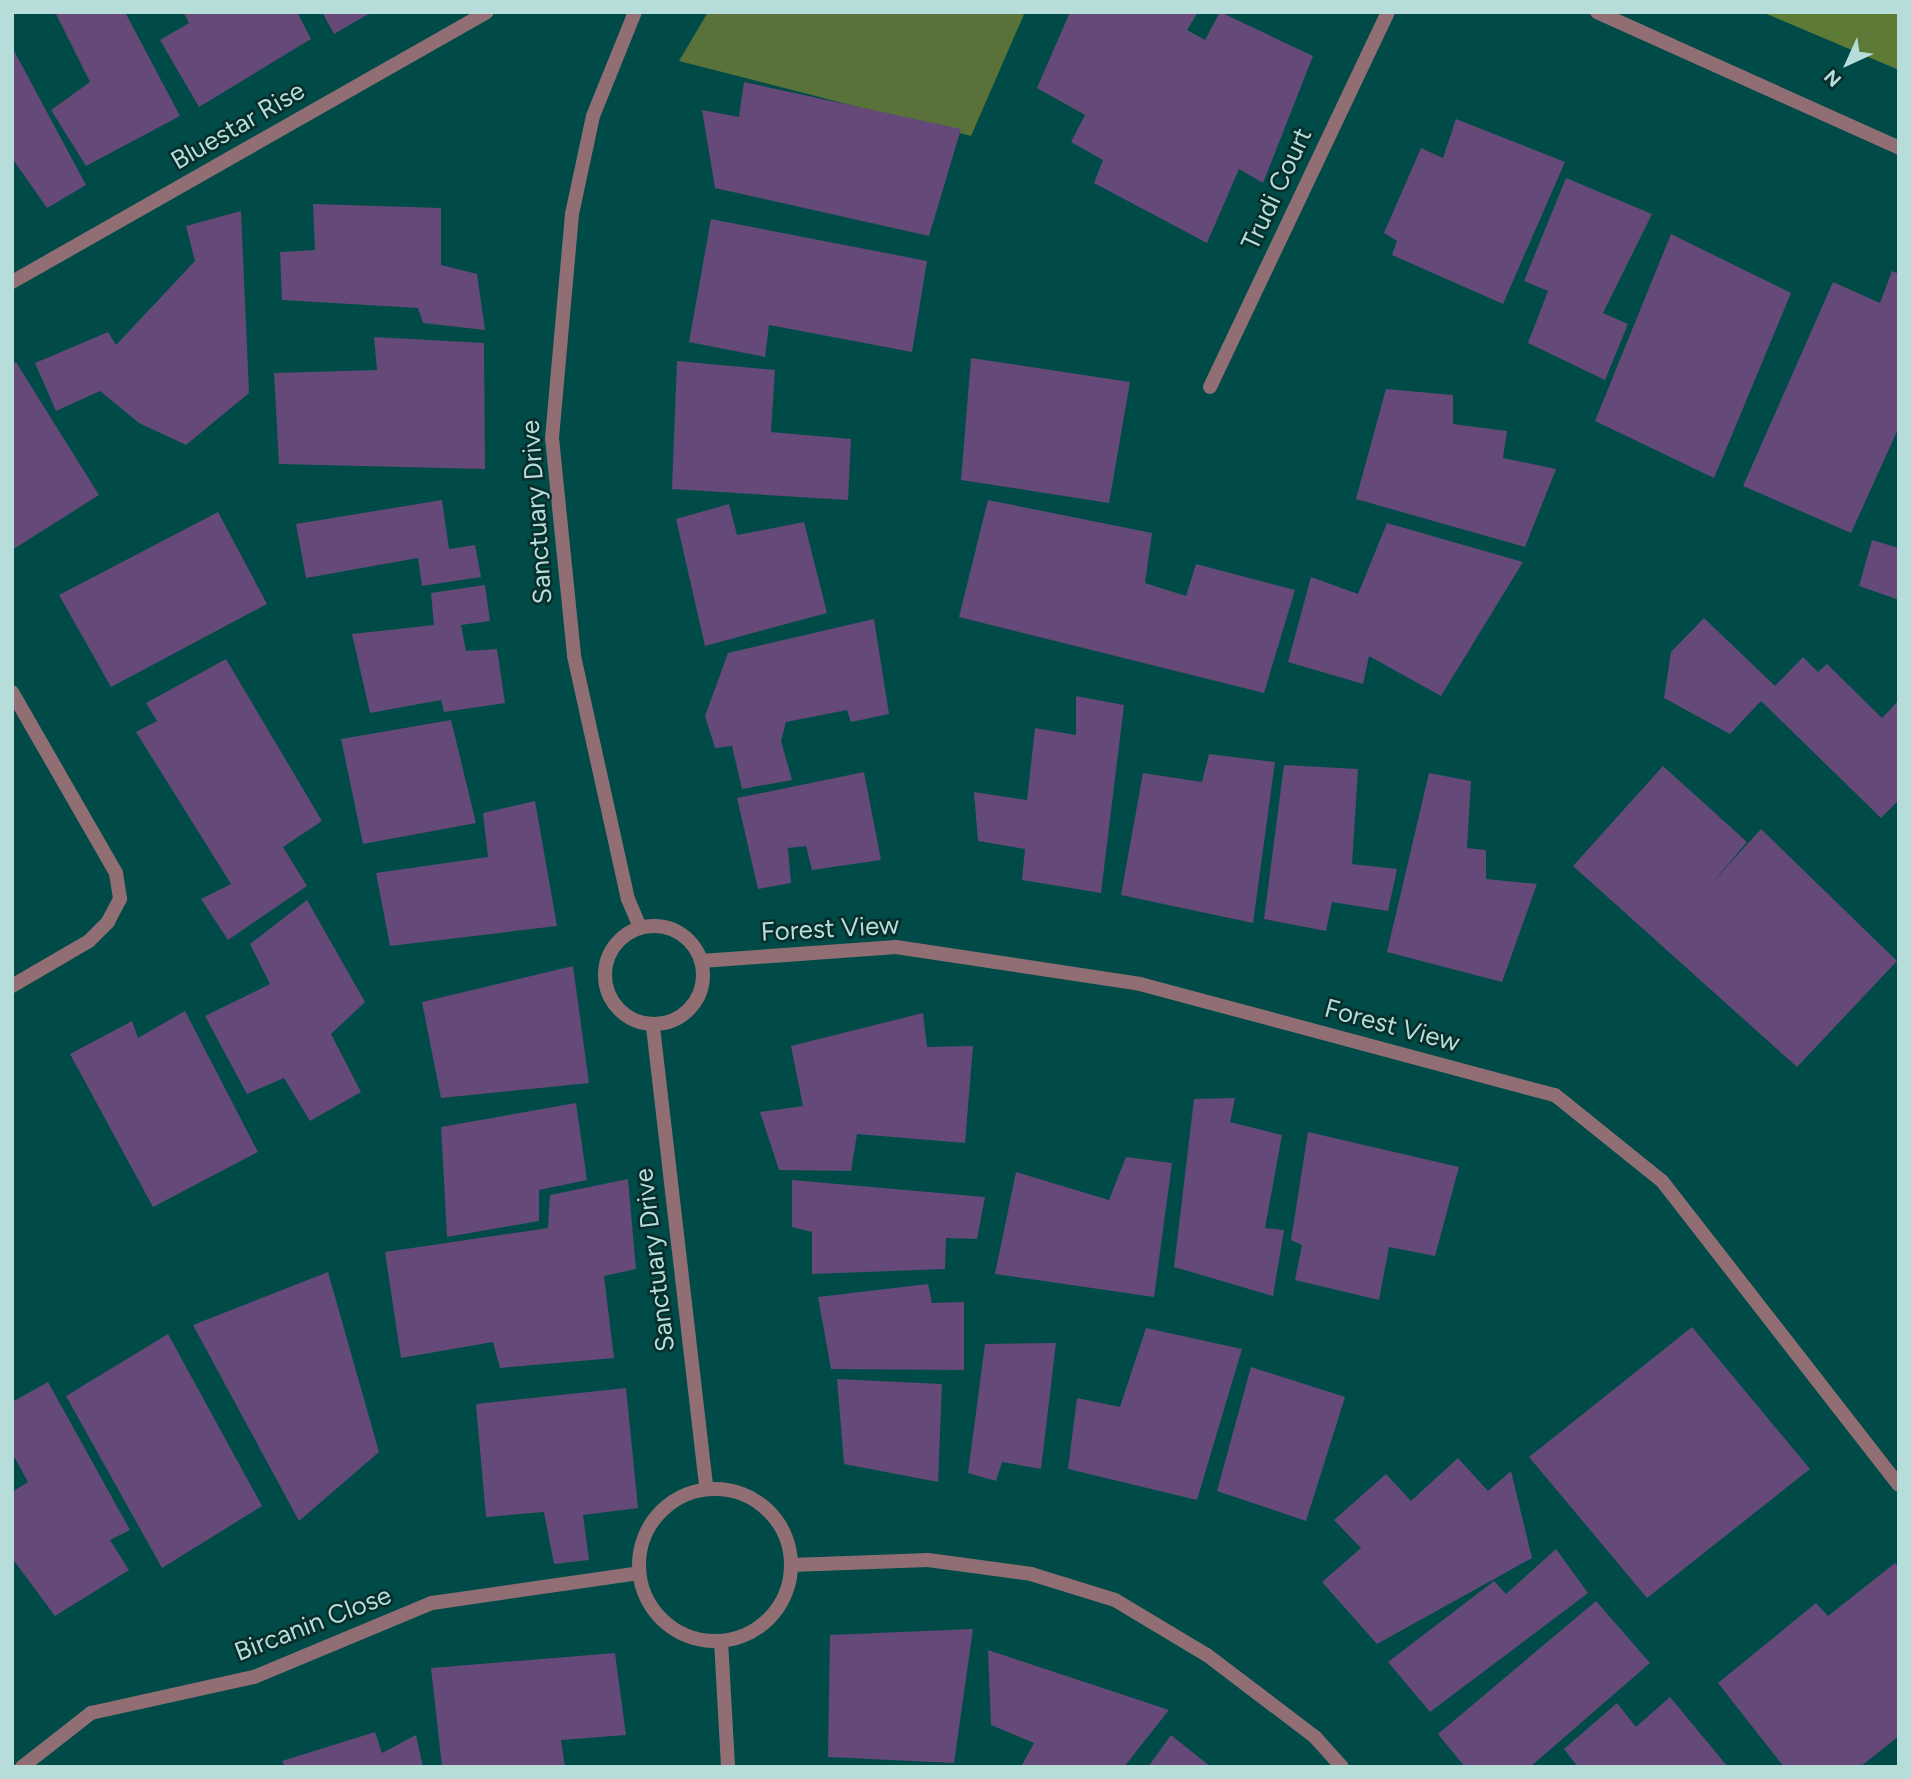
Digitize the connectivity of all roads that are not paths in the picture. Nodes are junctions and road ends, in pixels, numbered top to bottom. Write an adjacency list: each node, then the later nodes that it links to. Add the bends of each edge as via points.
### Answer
1 (487, 12): 6 (street, Bluestar Rise)
2 (635, 12): 9 (street, Sanctuary Drive, via 593,116 572,214 552,438 573,656 628,899)
3 (1388, 12): 7 (street, Trudi Court)
4 (1597, 12): 5 (street)
5 (1899, 148)
6 (12, 282)
7 (1210, 387)
8 (12, 692): 11 (street, via 116,873 120,899 108,922 89,942)
9 (640, 927): 10 (street, via 676,932 690,942); 12 (street, via 613,947 605,980 619,1010)
10 (701, 961): 12 (street, via 703,978 690,1009); 13 (street, Forest View, via 896,947 1140,984 1555,1096 1662,1181)
11 (12, 986)
12 (653, 1027): 14 (street, Sanctuary Drive)
13 (1899, 1485)
14 (706, 1488): 15 (street, via 733,1489 776,1518 789,1542); 16 (street, via 670,1502 652,1521 640,1546)
15 (792, 1565): 17 (street, via 788,1591 774,1615 754,1631); 20 (street, via 929,1560 1031,1574 1115,1600 1207,1655 1315,1737)
16 (639, 1573): 17 (street, via 652,1607 670,1626 694,1638); 18 (street, Bircanin Close, via 432,1603 254,1677 91,1713)
17 (721, 1641): 19 (street)
18 (22, 1767)
19 (728, 1767)
20 (1342, 1767)

